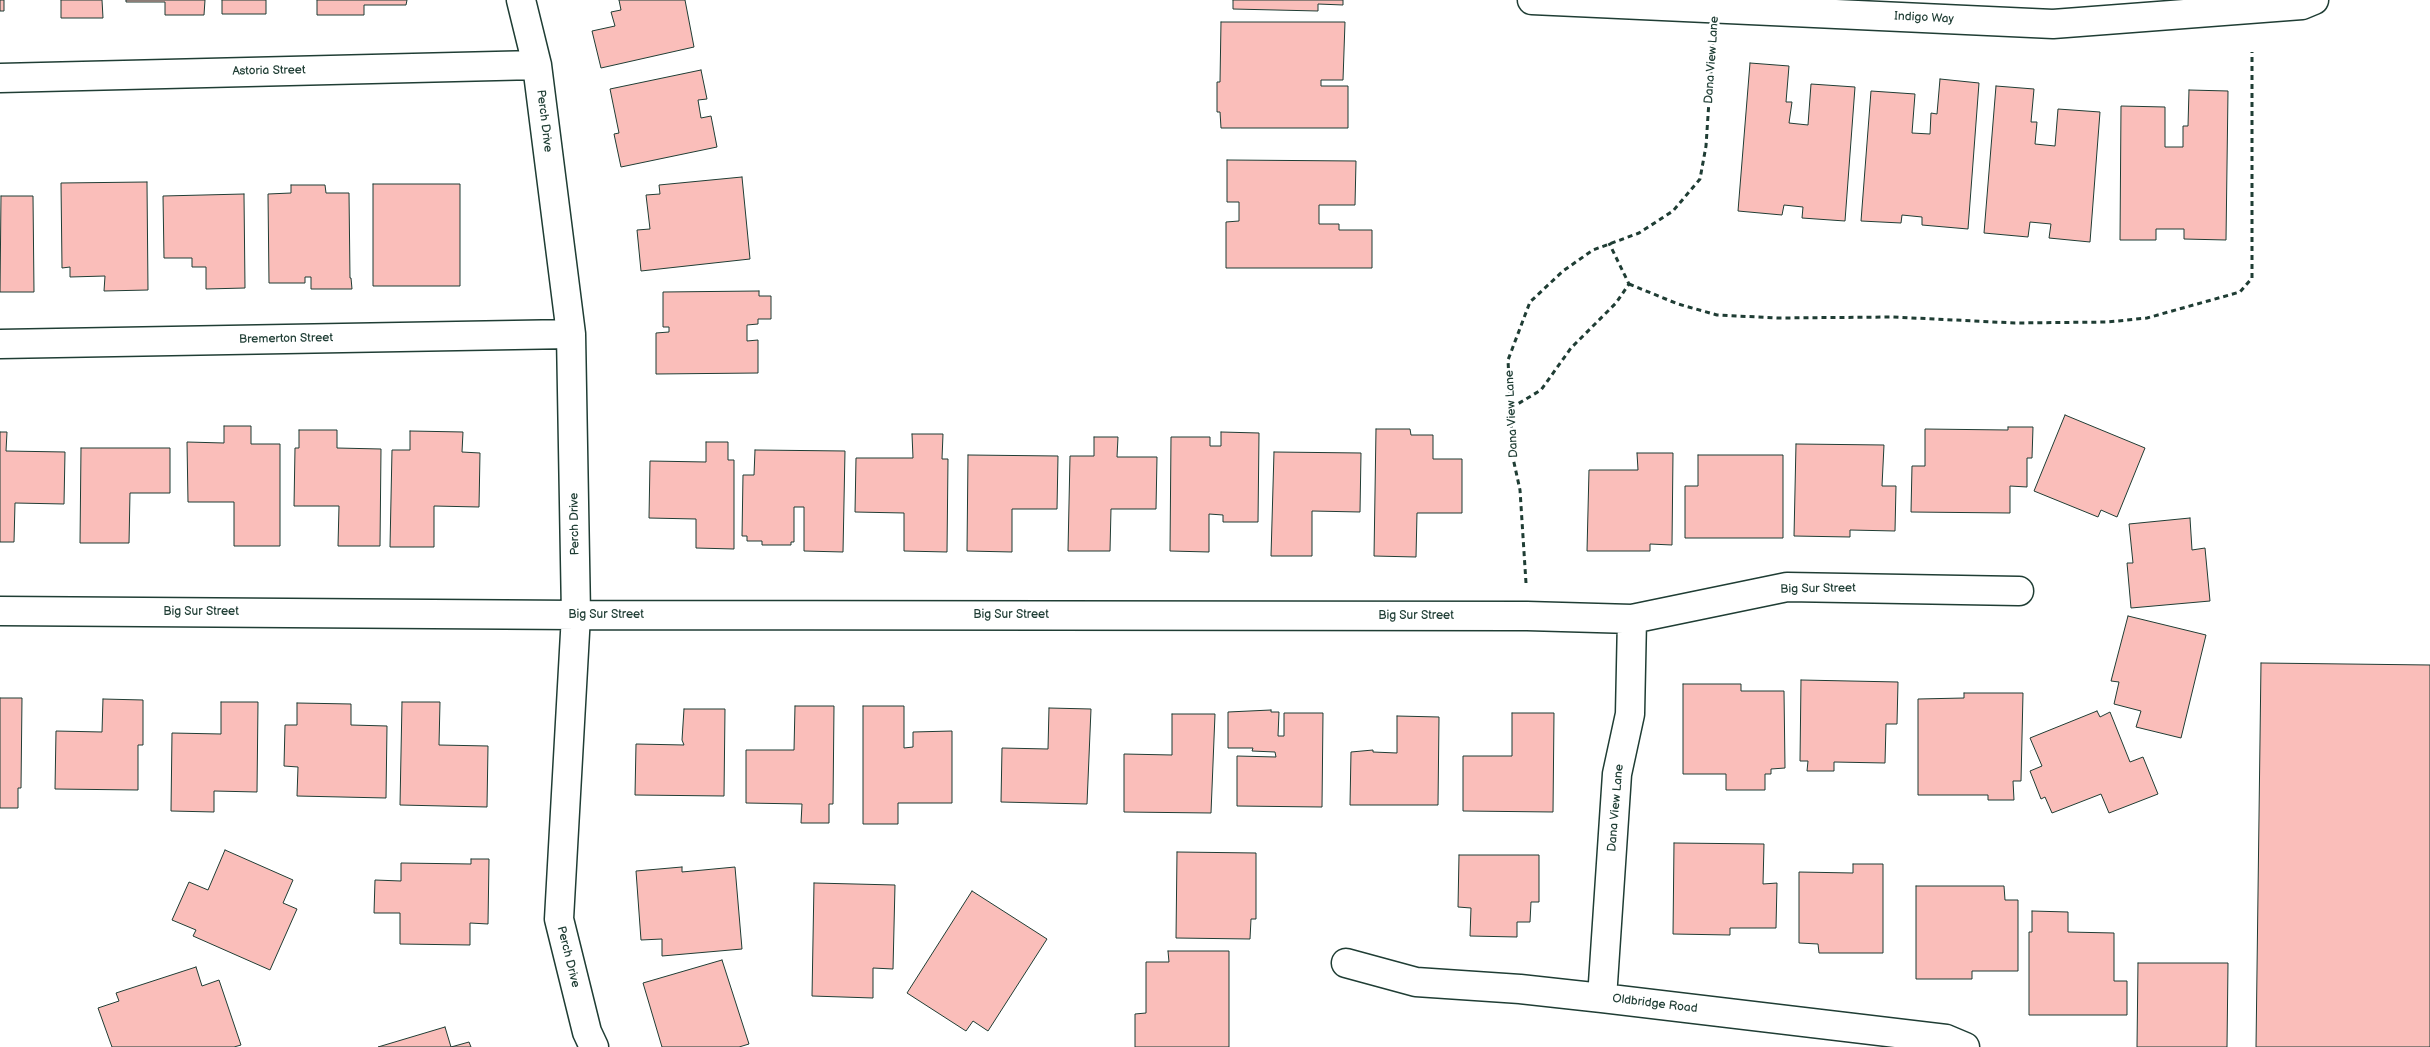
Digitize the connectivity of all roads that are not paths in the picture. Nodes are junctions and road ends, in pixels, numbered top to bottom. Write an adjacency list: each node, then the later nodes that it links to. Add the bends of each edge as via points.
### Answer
1 (521, 0): 4 (street, Perch Drive)
2 (1532, 0): 3 (street, Indigo Way, via 2053,24 2302,5)
3 (2314, 0)
4 (537, 65): 5 (street, Astoria Street); 6 (street, Perch Drive)
5 (0, 78)
6 (572, 334): 7 (street, Bremerton Street); 10 (street, Perch Drive)
7 (0, 344)
8 (2019, 591): 11 (street, Big Sur Street, via 1787,587)
9 (0, 611): 10 (street, Big Sur Street)
10 (576, 615): 11 (street, Big Sur Street, via 1527,616); 14 (street, Perch Drive, via 559,919 587,1032)
11 (1632, 619): 13 (street, Dana View Lane, via 1630,714 1617,774)
12 (1346, 963): 13 (street, Oldbridge Road, via 1416,982)
13 (1602, 998): 15 (street, Oldbridge Road, via 1946,1039)
14 (594, 1047)
15 (1965, 1047)

